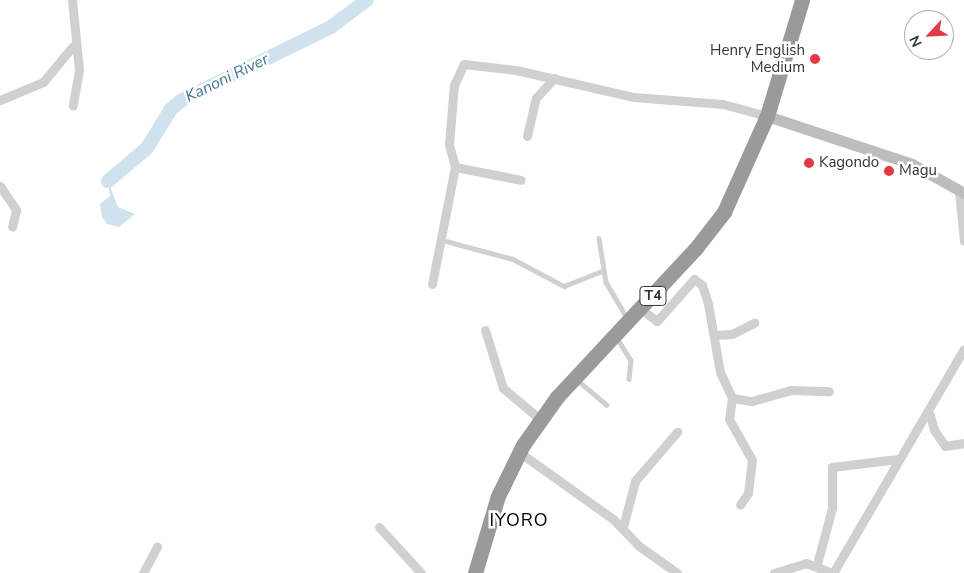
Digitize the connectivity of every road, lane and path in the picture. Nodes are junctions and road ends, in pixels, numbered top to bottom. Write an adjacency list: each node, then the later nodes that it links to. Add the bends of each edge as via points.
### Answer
1 (72, 0): 3 (street)
2 (802, 0): 8 (highway, T4)
3 (73, 46): 5 (street, via 43,82 32,90); 7 (street, via 79,70)
4 (554, 78): 8 (street, via 634,97 707,102); 9 (street, via 536,98); 10 (street, via 464,64 459,68 449,144)
5 (4, 94): 6 (street)
6 (0, 100)
7 (73, 104)
8 (767, 116): 13 (street, via 912,164); 20 (highway, T4, via 724,212)
9 (527, 136)
10 (455, 168): 11 (street); 16 (street)
11 (521, 180)
12 (0, 186): 14 (street, via 16,210)
13 (962, 192): 17 (street)
14 (12, 227)
15 (599, 238): 18 (lane)
16 (442, 240): 18 (lane, via 513,259 564,286); 19 (street)
17 (964, 241)
18 (602, 271): 21 (lane)
19 (432, 284)
20 (641, 309): 21 (highway, T4); 24 (street, via 657,321 694,279 702,285)
21 (630, 321): 25 (highway, T4)
22 (754, 323): 24 (street, via 732,334)
23 (485, 330): 33 (street, via 503,388)
24 (715, 335): 30 (street, via 720,372)
25 (615, 336): 27 (highway, T4); 28 (lane, via 631,360)
26 (964, 349): 32 (street)
27 (575, 378): 31 (lane); 33 (highway, T4)
28 (628, 379)
29 (829, 390): 30 (street, via 791,390 752,402)
30 (732, 398): 38 (street, via 729,419 752,460 748,493)
31 (607, 405)
32 (930, 414): 35 (street, via 934,430 945,446); 37 (street)
33 (540, 420): 36 (highway, T4)
34 (677, 432): 40 (street, via 636,481)
35 (964, 443)
36 (520, 452): 40 (street); 46 (highway, T4, via 498,496)
37 (898, 459): 42 (street, via 832,466 832,508); 48 (street)
38 (740, 505)
39 (379, 527): 45 (street)
40 (623, 527): 43 (street)
41 (156, 547): 44 (street)
42 (817, 564): 47 (street, via 792,565); 48 (street)
43 (671, 572)
44 (143, 573)
45 (421, 573)
46 (475, 573)
47 (774, 573)
48 (832, 573)

